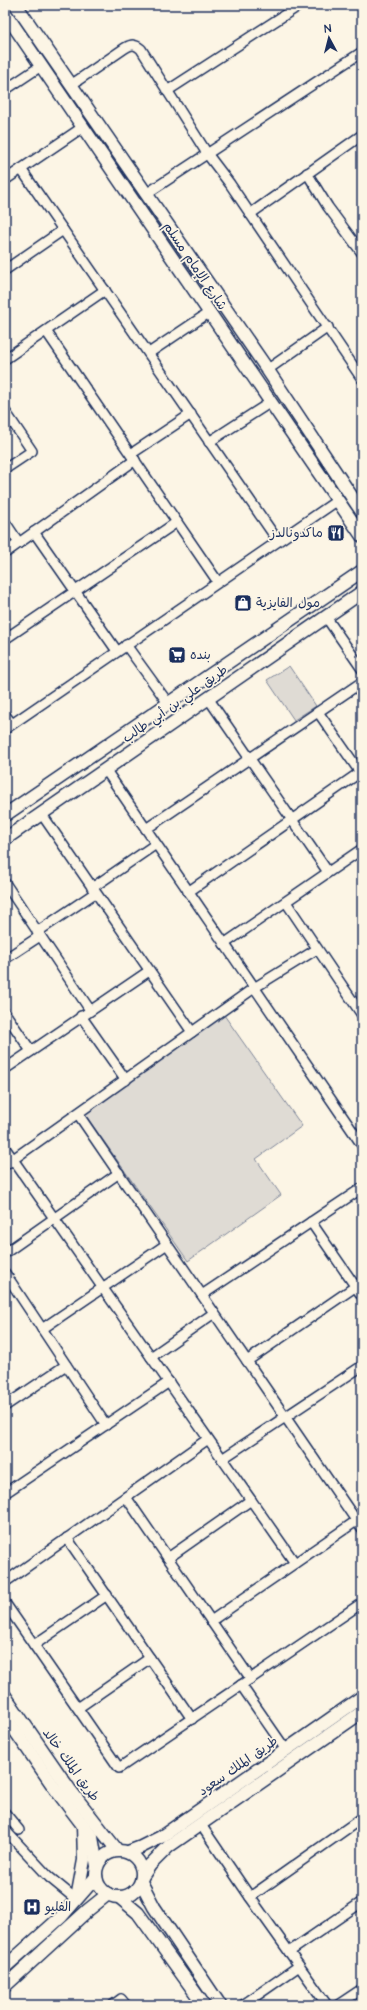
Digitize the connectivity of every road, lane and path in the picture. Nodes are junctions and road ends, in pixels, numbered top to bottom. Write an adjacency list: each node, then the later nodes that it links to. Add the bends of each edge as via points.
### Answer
1 (16, 5): 7 (main road, شارع الإمام مسلم)
2 (300, 5): 3 (street)
3 (289, 8): 9 (street)
4 (5, 13): 6 (main road, شارع الإمام مسلم)
5 (362, 52): 12 (street)
6 (41, 66): 8 (street); 10 (main road, شارع الإمام مسلم)
7 (71, 85): 9 (street, via 131,44 141,49); 16 (main road, شارع الإمام مسلم)
8 (5, 90)
9 (167, 91): 12 (street)
10 (83, 127): 13 (street); 22 (main road, شارع الإمام مسلم)
11 (362, 135): 14 (street)
12 (208, 154): 16 (street); 17 (street)
13 (21, 169): 15 (street); 18 (street)
14 (307, 173): 17 (street); 19 (street)
15 (5, 180)
16 (146, 194): 27 (main road, شارع الإمام مسلم)
17 (250, 214): 23 (street)
18 (63, 230): 20 (street); 21 (street)
19 (362, 253)
20 (5, 270)
21 (105, 290): 24 (street); 25 (street)
22 (210, 312): 25 (street); 29 (main road, شارع الإمام مسلم)
23 (328, 327): 27 (street); 28 (street)
24 (46, 331): 26 (street); 33 (street)
25 (149, 353): 31 (street)
26 (5, 359)
27 (267, 370): 36 (main road, شارع الإمام مسلم)
28 (362, 379)
29 (271, 402): 32 (street); 35 (main road, شارع الإمام مسلم)
30 (5, 411): 34 (street, via 32,451)
31 (191, 414): 32 (street); 33 (street)
32 (209, 442): 41 (street)
33 (133, 457): 38 (street); 39 (street)
34 (5, 469)
35 (338, 500): 40 (main road, شارع الإمام مسلم); 41 (street)
36 (362, 512)
37 (5, 522): 42 (street)
38 (177, 522): 45 (street); 46 (street)
39 (34, 532): 42 (street); 46 (street)
40 (362, 536)
41 (278, 541): 45 (street)
42 (19, 543): 43 (street)
43 (5, 553)
44 (362, 571): 55 (main road, طريق علي بن أبي طالب)
45 (218, 582): 50 (street)
46 (75, 592): 49 (street); 51 (street)
47 (362, 592): 48 (main road, طريق علي بن أبي طالب)
48 (326, 617): 52 (street); 54 (main road, طريق علي بن أبي طالب)
49 (5, 639)
50 (126, 645): 51 (street); 55 (street)
51 (117, 651): 58 (street)
52 (362, 669)
53 (362, 682): 56 (street)
54 (208, 698): 59 (street); 60 (main road, طريق علي بن أبي طالب)
55 (168, 703): 63 (main road, طريق علي بن أبي طالب)
56 (318, 712): 59 (street); 61 (street)
57 (5, 715): 58 (street)
58 (8, 726)
59 (249, 759): 64 (street); 65 (street)
60 (104, 770): 62 (main road, طريق علي بن أبي طالب); 65 (street)
61 (361, 773): 64 (street)
62 (41, 813): 66 (main road, طريق علي بن أبي طالب); 71 (street)
63 (5, 815)
64 (293, 819): 69 (street); 72 (street)
65 (146, 829): 67 (street)
66 (5, 839)
67 (156, 844): 71 (street); 72 (street)
68 (362, 849): 69 (street)
69 (328, 872): 73 (street)
70 (5, 883): 74 (street)
71 (94, 890): 74 (street); 78 (street)
72 (188, 892): 75 (street)
73 (286, 902): 75 (street); 76 (street)
74 (38, 934): 77 (street); 80 (street)
75 (224, 944): 79 (street)
76 (318, 949): 79 (street); 82 (street)
77 (5, 958)
78 (149, 971): 80 (street); 84 (street)
79 (254, 988): 84 (street); 89 (street)
80 (90, 1010): 83 (street)
81 (5, 1013): 85 (street)
82 (362, 1015)
83 (81, 1016): 85 (street); 87 (street)
84 (192, 1032): 87 (street)
85 (31, 1051): 86 (street)
86 (5, 1069)
87 (126, 1080): 88 (street)
88 (78, 1114): 91 (street); 93 (street)
89 (362, 1145)
90 (5, 1148): 91 (street)
91 (13, 1159): 92 (street); 95 (street)
92 (5, 1165)
93 (119, 1173): 95 (street); 97 (street)
94 (362, 1188): 96 (street)
95 (54, 1218): 98 (street); 101 (street)
96 (311, 1222): 100 (street); 102 (street)
97 (167, 1244): 101 (street); 102 (street)
98 (5, 1252)
99 (5, 1273): 105 (street)
100 (359, 1284): 103 (street); 107 (street)
101 (103, 1288): 105 (street); 106 (street)
102 (202, 1295): 104 (street)
103 (362, 1296)
104 (214, 1313): 106 (street); 107 (street)
105 (42, 1329): 108 (street)
106 (151, 1357): 110 (street)
107 (247, 1361): 112 (street)
108 (66, 1365): 111 (street); 113 (street)
109 (362, 1366): 112 (street)
110 (169, 1382): 113 (street); 114 (street)
111 (5, 1406)
112 (286, 1417): 115 (street); 119 (street)
113 (106, 1425): 116 (street)
114 (208, 1439): 115 (street); 117 (street)
115 (222, 1459): 118 (street)
116 (5, 1493)
117 (126, 1497): 121 (street); 122 (street)
118 (251, 1500): 122 (street); 123 (street)
119 (359, 1519): 120 (street); 123 (street)
120 (362, 1529)
121 (67, 1538): 124 (street); 125 (street)
122 (168, 1558): 128 (street)
123 (295, 1562): 128 (street)
124 (5, 1582)
125 (107, 1595): 129 (street); 130 (street)
126 (5, 1603): 129 (street)
127 (362, 1603): 131 (street)
128 (211, 1621): 131 (street)
129 (34, 1645): 135 (street)
130 (150, 1658): 135 (street); 138 (street)
131 (251, 1679): 132 (street)
132 (241, 1685): 138 (street); 139 (street)
133 (5, 1696): 146 (main road, طريق الملك خالد)
134 (362, 1697): 139 (main road, طريق الملك سعود)
135 (78, 1708): 138 (street, via 119,1768)
136 (362, 1712): 143 (main road, طريق الملك سعود)
137 (5, 1716): 142 (main road, طريق الملك خالد)
138 (192, 1719)
139 (286, 1750): 147 (main road, طريق الملك سعود, via 161,1837 141,1848)
140 (5, 1813): 145 (street)
141 (362, 1818): 151 (street)
142 (83, 1825): 146 (main road, طريق الملك خالد); 152 (main road, via 84,1860)
143 (202, 1825): 149 (main road, طريق الملك سعود, via 169,1846 150,1865); 151 (street)
144 (5, 1830): 152 (street, via 50,1878)
145 (19, 1830)
146 (98, 1834): 147 (main road, طريق الملك خالد); 148 (main road, طريق الملك خالد)
147 (122, 1851): 148 (main road, via 108,1853 101,1858); 149 (main road, via 139,1862)
148 (96, 1871): 150 (main road, via 98,1884); 152 (main road)
149 (142, 1879): 150 (main road, via 132,1893); 162 (main road, via 146,1895)
150 (113, 1896): 157 (main road, via 88,1910); 161 (main road, via 138,1913)
151 (250, 1897): 154 (street)
152 (77, 1900): 155 (main road)
153 (362, 1902): 154 (street)
154 (289, 1952): 156 (street)
155 (7, 1962)
156 (299, 1966): 163 (street); 164 (street)
157 (5, 1986)
158 (362, 1988): 165 (street)
159 (112, 2005): 160 (street, via 122,1999)
160 (126, 2005)
161 (204, 2005)
162 (220, 2005)
163 (244, 2005)
164 (327, 2005)
165 (338, 2005)

